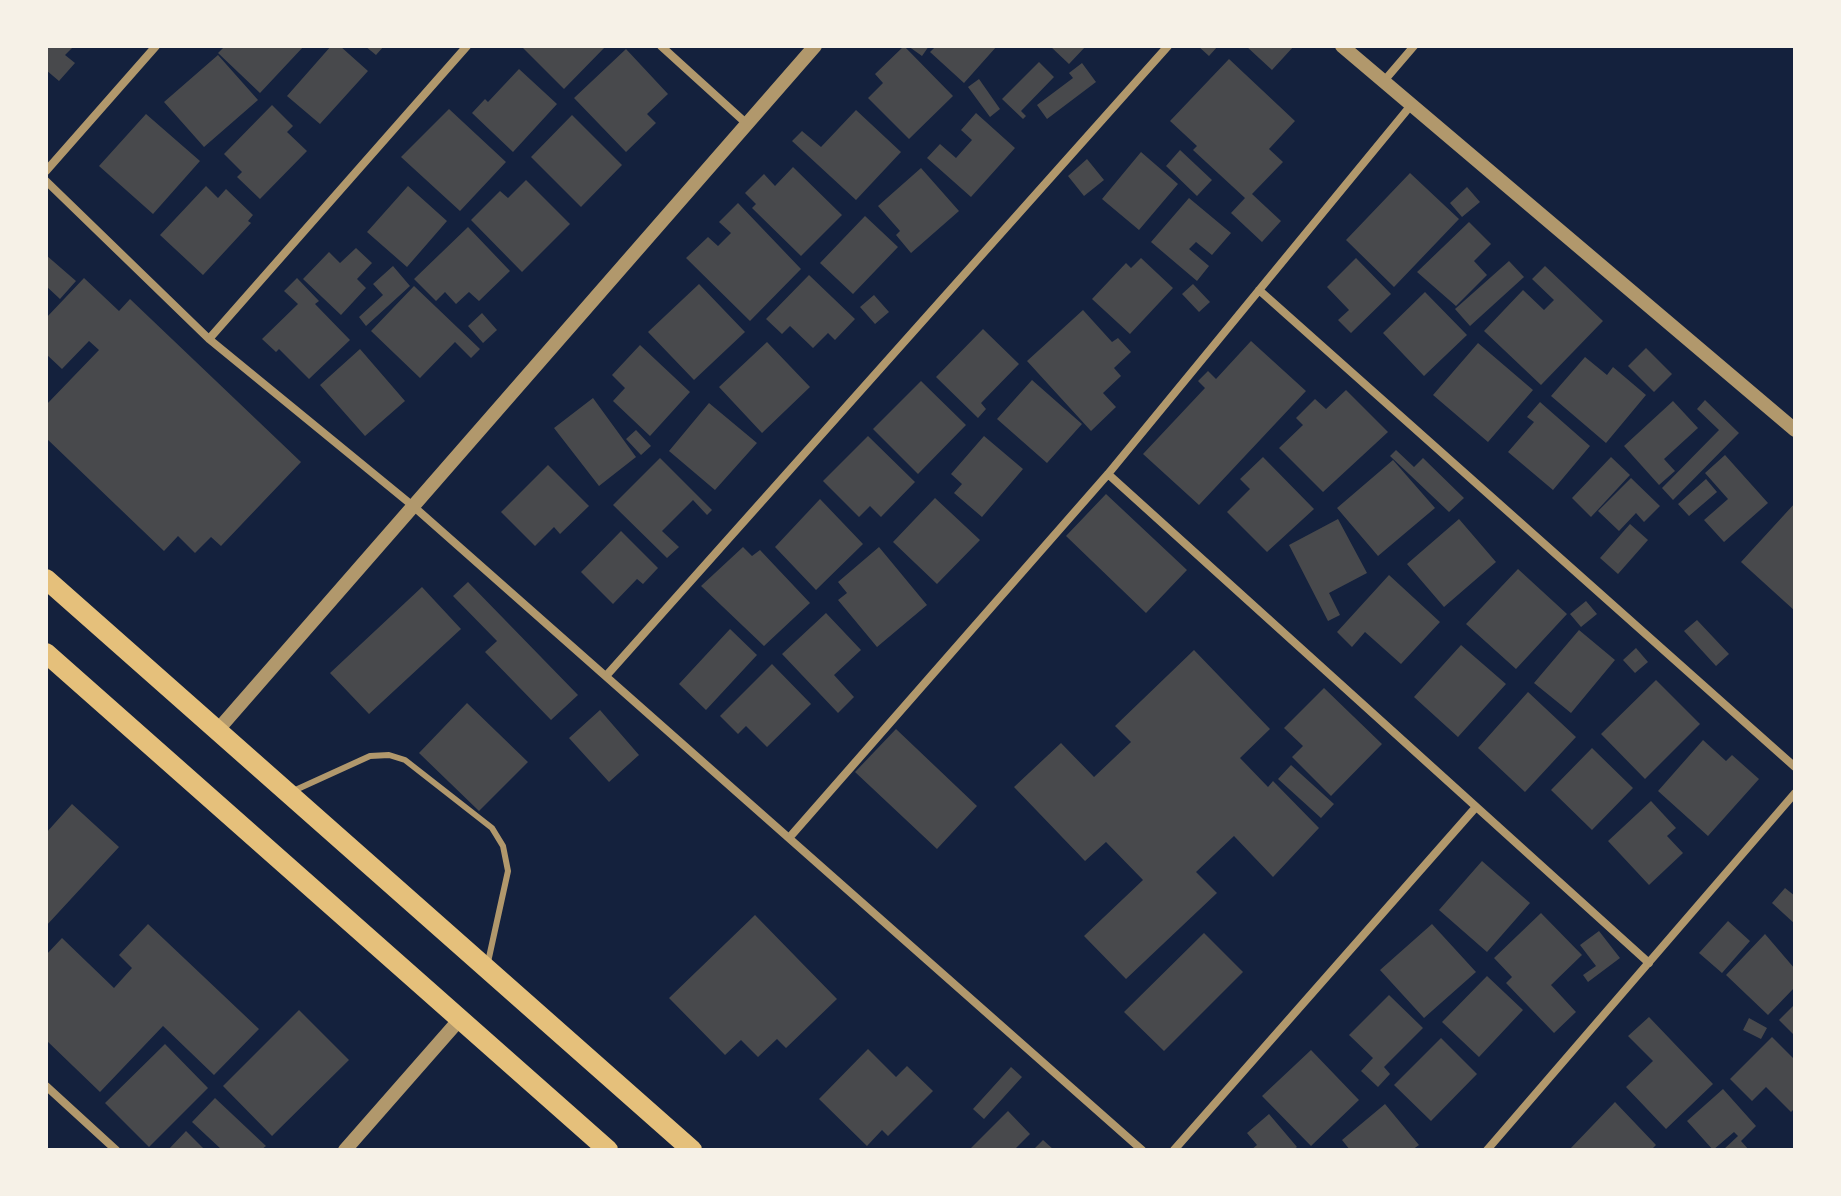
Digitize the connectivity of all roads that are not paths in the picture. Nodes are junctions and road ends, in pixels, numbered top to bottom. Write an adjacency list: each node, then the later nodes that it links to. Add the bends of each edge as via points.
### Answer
1 (156, 46): 11 (street)
2 (467, 46): 14 (street)
3 (661, 46): 10 (street)
4 (815, 46): 10 (street)
5 (1168, 46): 20 (street)
6 (1342, 46): 8 (street)
7 (1414, 46): 8 (street)
8 (1384, 81): 9 (street)
9 (1412, 104): 13 (street); 15 (street)
10 (747, 124): 17 (street)
11 (46, 171)
12 (46, 181): 14 (street)
13 (1259, 290): 16 (street); 22 (street)
14 (209, 339): 17 (street)
15 (1795, 430)
16 (1108, 474): 25 (street); 26 (street)
17 (413, 506): 20 (street); 21 (street)
18 (46, 579): 21 (main road)
19 (46, 653): 29 (main road)
20 (606, 676): 26 (street)
21 (216, 732): 24 (main road)
22 (1795, 767)
23 (1795, 793): 27 (street)
24 (287, 794): 28 (main road); 28 (lane, via 370,756 389,755 405,760 492,828 503,846 508,871)
25 (1476, 807): 27 (street); 37 (street)
26 (789, 838): 36 (street)
27 (1649, 963): 31 (street)
28 (487, 969): 35 (main road)
29 (460, 1019): 33 (street); 34 (main road)
30 (46, 1086): 32 (street)
31 (1488, 1149)
32 (116, 1150)
33 (345, 1150)
34 (608, 1150)
35 (692, 1150)
36 (1142, 1150)
37 (1174, 1150)

